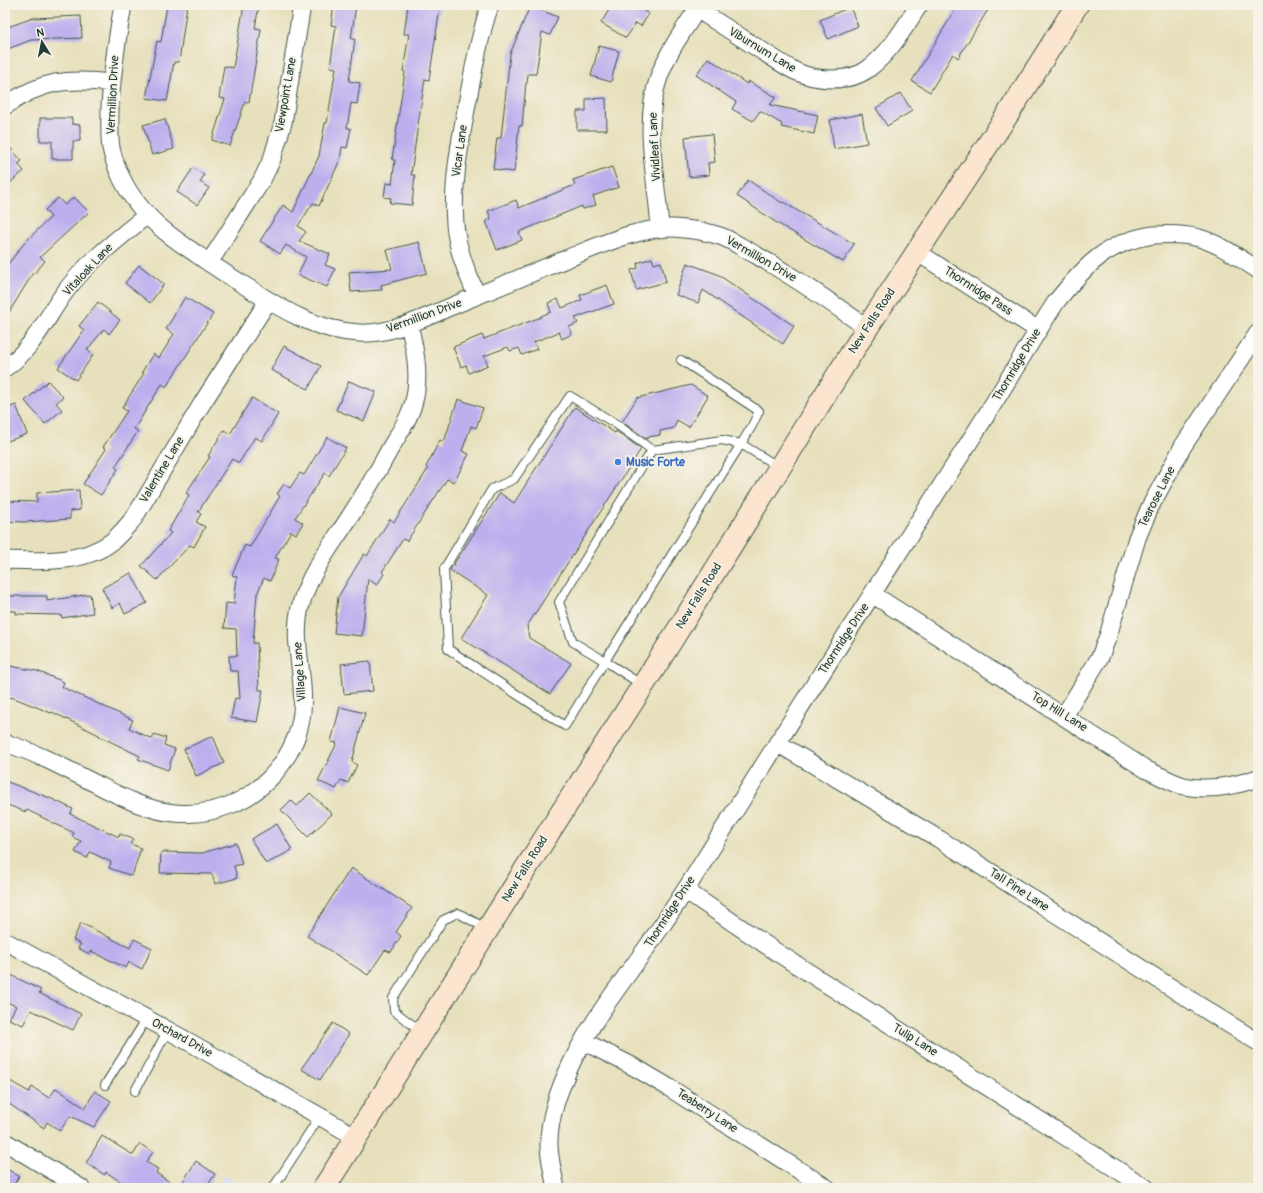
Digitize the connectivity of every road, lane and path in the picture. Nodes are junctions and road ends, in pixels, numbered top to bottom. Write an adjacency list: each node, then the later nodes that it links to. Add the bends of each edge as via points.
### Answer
1 (123, 5): 7 (street, Vermillion Drive)
2 (302, 5): 12 (street, Viewpoint Lane, via 283,123 272,159 262,180)
3 (490, 5): 14 (street, Vicar Lane, via 474,62 455,189 455,224 461,254)
4 (919, 5): 6 (street, Viburnum Lane, via 886,53 869,69 850,77 831,79 816,78 796,71)
5 (1077, 5): 11 (main road, New Falls Road)
6 (698, 7): 10 (street, Vividleaf Lane, via 668,55 653,99 651,127)
7 (112, 83): 8 (street, via 68,80 50,83); 9 (street, Vermillion Drive, via 111,146 124,184)
8 (5, 106)
9 (147, 215): 12 (street, Vermillion Drive, via 169,235); 21 (street, Vitaloak Lane, via 87,267 65,291 26,350)
10 (660, 228): 14 (street, Vermillion Drive, via 630,235 584,252); 17 (street, Vermillion Drive, via 702,231 723,236 821,295)
11 (917, 252): 17 (main road, New Falls Road); 18 (street, Thornridge Pass)
12 (209, 263): 15 (street, Vermillion Drive)
13 (1258, 270): 18 (street, Thornridge Drive, via 1238,257 1193,236 1144,236 1111,248 1094,260 1056,302)
14 (478, 296): 16 (street, Vermillion Drive)
15 (268, 301): 16 (street, Vermillion Drive, via 284,311 335,330 378,332); 25 (street, Valentine Lane, via 203,402 134,518 122,532 110,543 90,553 69,559)
16 (409, 324): 30 (street, Village Lane, via 418,371 413,405 383,462 311,578 298,620 304,701 301,720 296,739 286,758 269,779 251,794 212,811 161,811 128,800 45,758)
17 (867, 328): 24 (main road, New Falls Road)
18 (1038, 330): 26 (street, Thornridge Drive)
19 (1258, 333): 29 (street, Tearose Lane, via 1183,446 1150,506 1137,538 1100,657)
20 (681, 360): 22 (lane, via 759,411)
21 (5, 368)
22 (741, 444): 23 (lane, via 722,440); 24 (lane); 27 (lane)
23 (652, 450): 27 (lane, via 558,602 573,642); 27 (lane, via 570,396 514,479 492,489 444,569 448,649 565,726)
24 (779, 468): 28 (main road, New Falls Road)
25 (5, 560)
26 (872, 594): 29 (street, Top Hill Lane); 31 (street, Thornridge Drive)
27 (605, 661): 28 (lane)
28 (643, 685): 34 (main road, New Falls Road)
29 (1064, 716): 32 (street, Top Hill Lane, via 1148,770 1183,786 1226,786)
30 (5, 743)
31 (777, 743): 33 (street, Thornridge Drive); 40 (street, Tall Pine Lane, via 939,839)
32 (1258, 778)
33 (685, 890): 39 (street, Thornridge Drive); 51 (street, Tulip Lane, via 778,953)
34 (488, 929): 38 (main road, New Falls Road); 38 (lane, via 458,913 443,920 393,998 394,1011)
35 (5, 941): 36 (street, Orchard Drive)
36 (147, 1018): 37 (street, Orchard Drive); 41 (lane)
37 (168, 1030): 42 (lane); 43 (street, Orchard Drive)
38 (422, 1032): 44 (main road, New Falls Road)
39 (583, 1041): 49 (street, Thornridge Drive, via 558,1096 550,1124 550,1159); 50 (street, Teaberry Lane, via 668,1087)
40 (1258, 1042)
41 (105, 1085)
42 (135, 1091)
43 (320, 1116): 44 (street, Orchard Drive); 47 (lane)
44 (356, 1137): 48 (main road, New Falls Road)
45 (5, 1142): 46 (street)
46 (80, 1188)
47 (273, 1188)
48 (324, 1188)
49 (556, 1188)
50 (827, 1188)
51 (1146, 1188)

